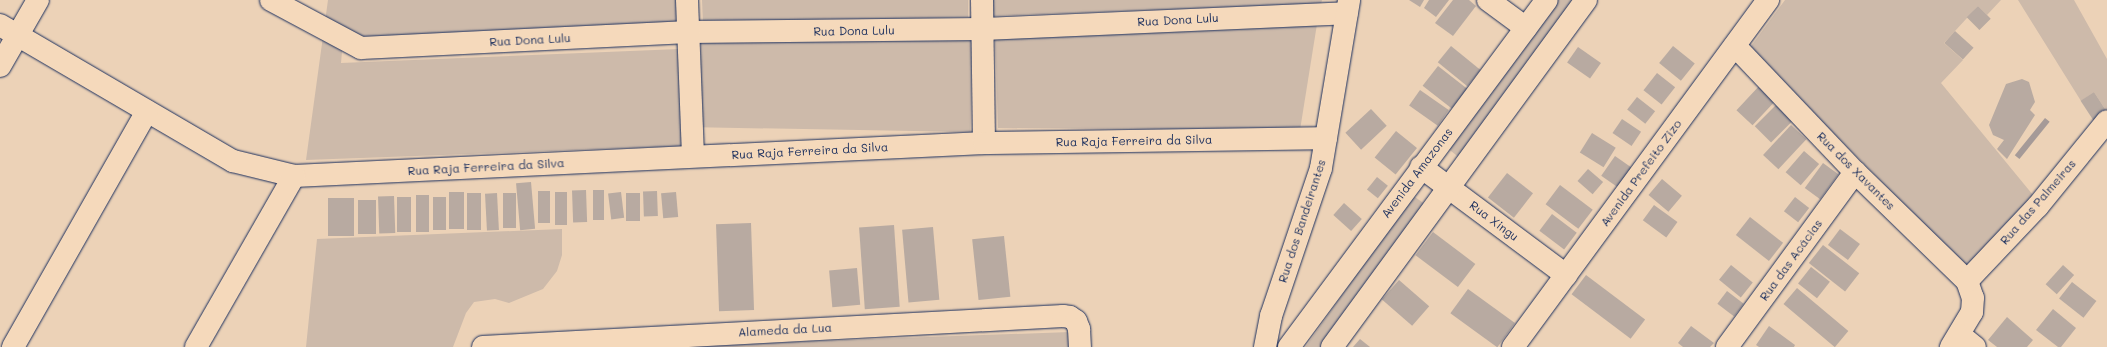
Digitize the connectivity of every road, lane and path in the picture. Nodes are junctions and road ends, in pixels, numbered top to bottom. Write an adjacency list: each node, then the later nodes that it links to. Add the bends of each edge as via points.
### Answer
1 (38, 0): 12 (street)
2 (271, 0): 13 (street, Rua Dona Lulu, via 361,48)
3 (687, 0): 13 (street)
4 (982, 0): 11 (street)
5 (1488, 0): 10 (street)
6 (1547, 0): 10 (street, Avenida Amazonas)
7 (1586, 0): 24 (street)
8 (1768, 0): 14 (street, Avenida Prefeito Zizo)
9 (1348, 6): 11 (street, Rua Dona Lulu); 18 (street, Rua dos Bandeirantes)
10 (1526, 28): 21 (street, Avenida Amazonas)
11 (983, 29): 13 (street, Rua Dona Lulu); 19 (street)
12 (9, 30): 15 (street); 16 (street, Rua Raja Ferreira da Silva)
13 (689, 32): 20 (street)
14 (1735, 46): 22 (street, Rua dos Xavantes); 25 (street, Avenida Prefeito Zizo)
15 (0, 66)
16 (147, 111): 23 (street, Rua Raja Ferreira da Silva, via 232,161); 30 (street)
17 (2107, 121): 26 (street, Rua das Palmeiras)
18 (1326, 138): 19 (street, Rua Raja Ferreira da Silva); 32 (street, Rua dos Bandeirantes, via 1321,168 1271,316)
19 (984, 143): 20 (street, Rua Raja Ferreira da Silva)
20 (693, 156): 23 (street, Rua Raja Ferreira da Silva)
21 (1420, 167): 24 (street, Rua Xingu); 33 (street, Avenida Amazonas)
22 (1855, 172): 26 (street, Rua dos Xavantes); 36 (street, Rua das Acácias)
23 (294, 176): 31 (street)
24 (1448, 186): 25 (street, Rua Xingu); 34 (street)
25 (1566, 275): 35 (street, Avenida Prefeito Zizo)
26 (1970, 289): 28 (street, via 1972,312)
27 (1080, 338): 29 (street, Alameda da Lua, via 1076,321 1063,316)
28 (1962, 343)
29 (483, 346)
30 (13, 347)
31 (196, 347)
32 (1265, 347)
33 (1289, 347)
34 (1332, 347)
35 (1513, 347)
36 (1727, 347)

